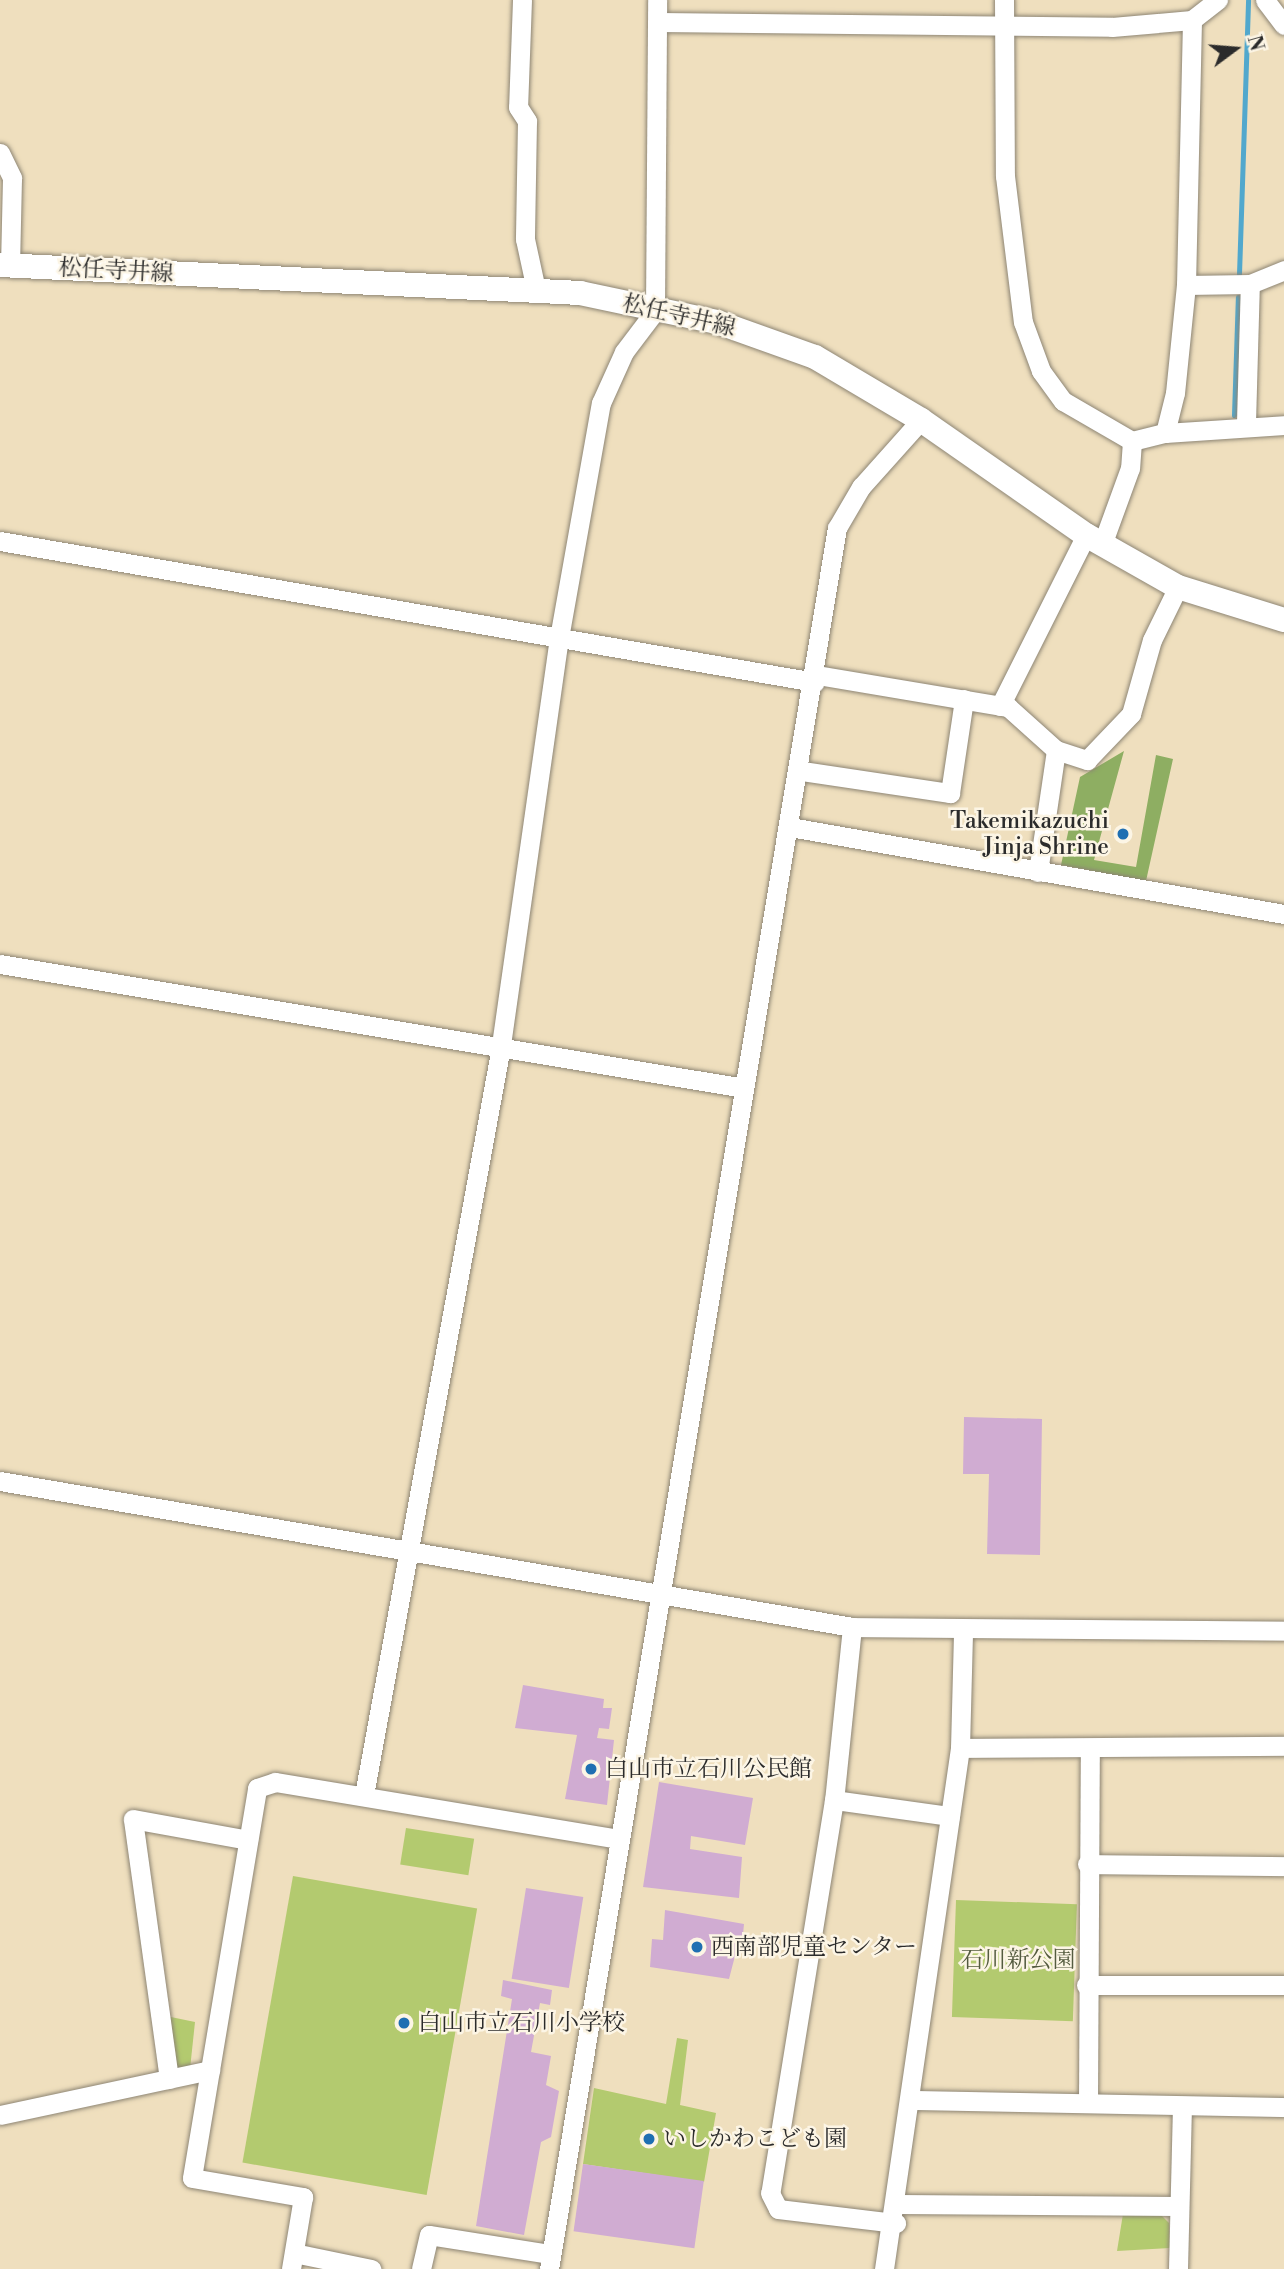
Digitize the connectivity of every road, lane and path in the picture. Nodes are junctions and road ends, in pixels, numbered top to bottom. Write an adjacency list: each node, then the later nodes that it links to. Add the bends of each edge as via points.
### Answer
1 (522, 0): 15 (street, via 518,107 527,121 525,239)
2 (657, 0): 7 (street)
3 (1004, 0): 9 (street)
4 (1218, 0): 6 (street)
5 (1265, 0): 8 (street)
6 (1192, 20): 9 (street); 14 (street)
7 (659, 22): 9 (street); 16 (street)
8 (1284, 25)
9 (1004, 26): 21 (street, via 1005,176 1023,322 1041,371 1063,401)
10 (0, 152): 11 (street, via 12,178)
11 (5, 266): 15 (main road, 松任寺井線)
12 (1284, 270): 13 (street)
13 (1251, 284): 14 (street); 18 (street)
14 (1185, 285): 20 (street)
15 (536, 290): 16 (main road, 松任寺井線, via 580,293)
16 (655, 311): 17 (main road, 松任寺井線, via 717,322 815,357); 26 (street, via 624,352 601,403)
17 (921, 420): 22 (main road, 松任寺井線); 27 (street, via 861,487 837,528)
18 (1245, 423): 19 (street); 20 (street)
19 (1284, 425)
20 (1165, 433): 21 (street)
21 (1132, 440): 22 (street, via 1130,468)
22 (1094, 540): 24 (main road, 松任寺井線); 29 (street)
23 (0, 541): 26 (street, via 402,606)
24 (1178, 587): 25 (main road, 松任寺井線); 30 (street, via 1152,640 1131,714 1087,760)
25 (1284, 620)
26 (559, 638): 27 (street); 36 (street)
27 (816, 678): 28 (street); 31 (street)
28 (964, 699): 29 (street); 31 (street, via 950,793)
29 (1000, 706): 30 (street)
30 (1056, 750): 33 (street)
31 (802, 771): 32 (street)
32 (790, 827): 33 (street); 37 (street)
33 (1038, 872): 34 (street)
34 (1284, 914)
35 (0, 964): 36 (street, via 242,1000)
36 (500, 1052): 37 (street); 39 (street)
37 (744, 1088): 40 (street)
38 (0, 1481): 39 (street)
39 (409, 1551): 40 (street); 47 (street)
40 (660, 1596): 41 (street); 50 (street)
41 (852, 1627): 42 (street); 48 (street)
42 (963, 1630): 43 (street); 45 (street)
43 (1284, 1631)
44 (1284, 1746): 46 (street)
45 (960, 1748): 46 (street); 49 (street)
46 (1090, 1748): 52 (street)
47 (364, 1795): 50 (street); 51 (street, via 275,1782 257,1788)
48 (834, 1800): 49 (street); 64 (street, via 770,2193 778,2208)
49 (950, 1816): 58 (street)
50 (619, 1839): 66 (street)
51 (248, 1840): 56 (street); 57 (street, via 133,1819)
52 (1087, 1864): 53 (street); 55 (street)
53 (1284, 1866)
54 (1284, 1984): 55 (street)
55 (1086, 1985): 59 (street)
56 (209, 2070): 57 (street); 65 (street, via 192,2178 303,2197)
57 (169, 2079): 62 (street)
58 (912, 2100): 59 (street); 64 (street)
59 (1087, 2103): 60 (street)
60 (1182, 2107): 61 (street); 63 (street)
61 (1284, 2107)
62 (0, 2115)
63 (1178, 2206): 64 (street); 70 (street)
64 (897, 2214): 69 (street)
65 (293, 2261): 67 (street)
66 (550, 2261): 68 (street, via 429,2235)
67 (371, 2269)
68 (421, 2269)
69 (884, 2269)
70 (1178, 2269)

